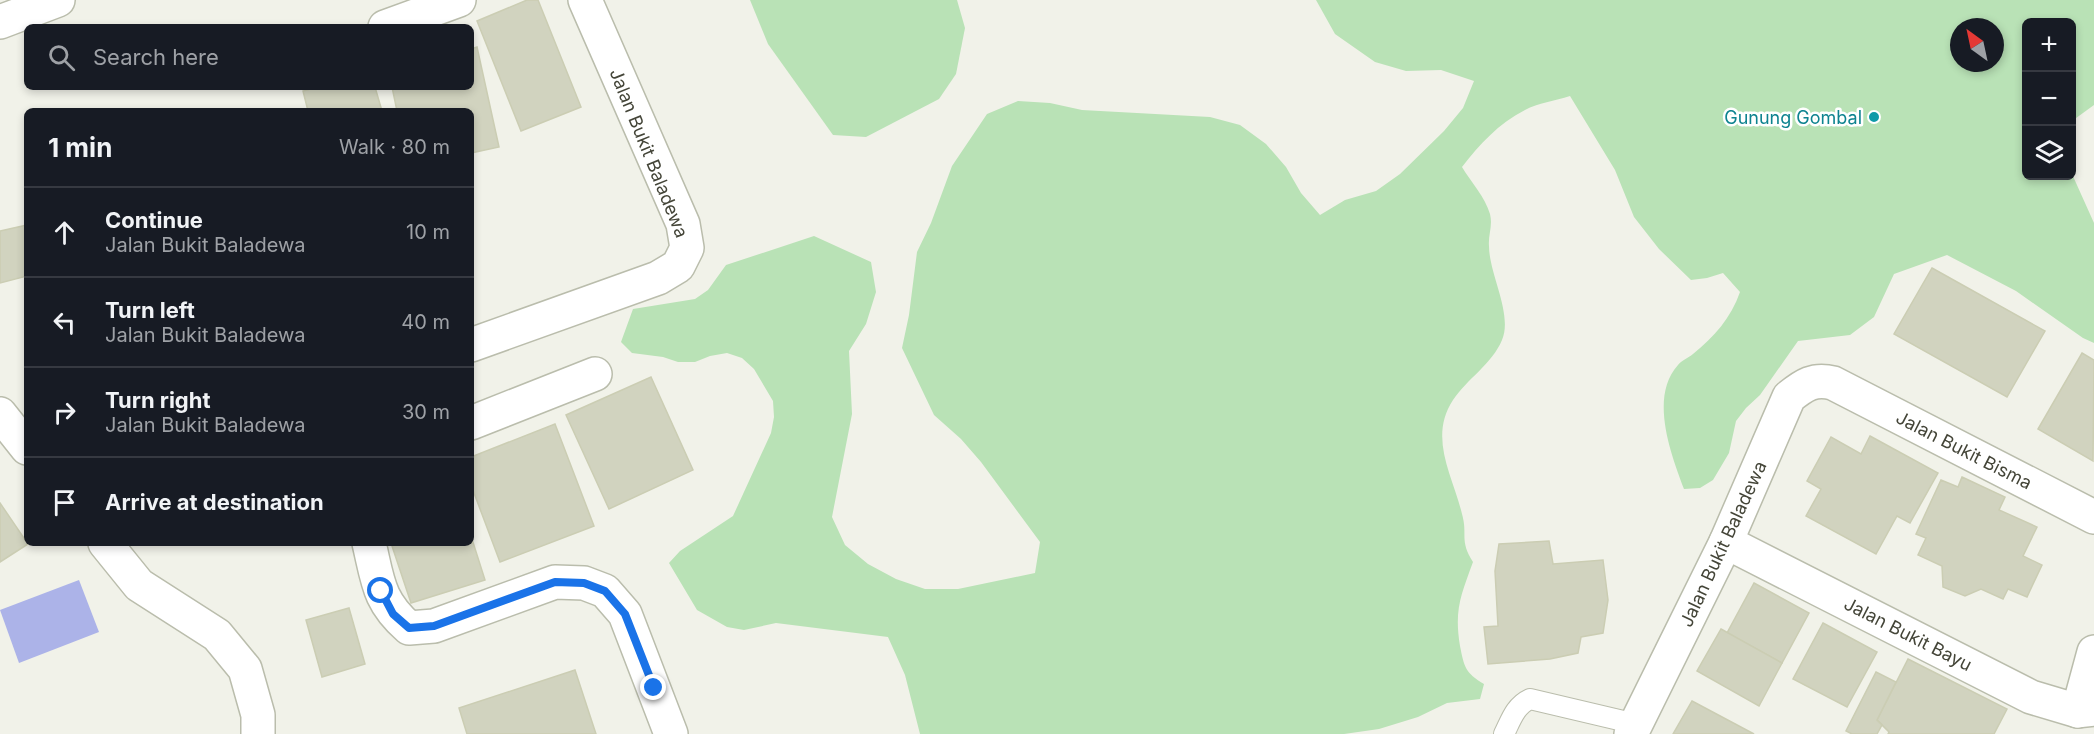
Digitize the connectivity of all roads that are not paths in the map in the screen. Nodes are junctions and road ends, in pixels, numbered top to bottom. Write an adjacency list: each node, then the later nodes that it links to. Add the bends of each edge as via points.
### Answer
1 (58, 0): 4 (street)
2 (459, 0): 5 (street)
3 (585, 0): 6 (street, Jalan Bukit Baladewa, via 683,224 687,248 678,266 658,278)
4 (0, 22)
5 (393, 24)
6 (474, 344)
7 (595, 374): 10 (street)
8 (1833, 383): 12 (street, Jalan Bukit Bisma); 13 (street, Jalan Bukit Baladewa, via 1822,380 1805,384 1789,397)
9 (0, 414): 11 (street)
10 (474, 422)
11 (24, 444)
12 (2094, 517)
13 (1726, 542): 17 (street, Jalan Bukit Bayu, via 2031,697); 18 (street, Jalan Bukit Baladewa)
14 (107, 546): 19 (street, via 139,585 217,636 245,669 258,715)
15 (370, 546): 20 (street, via 381,591 393,614 409,628 434,626 555,582 584,583 605,591 625,614)
16 (2094, 652): 17 (street)
17 (2086, 710)
18 (1633, 729): 21 (lane, via 1530,699 1521,703)
19 (258, 734)
20 (671, 734)
21 (1504, 734)

